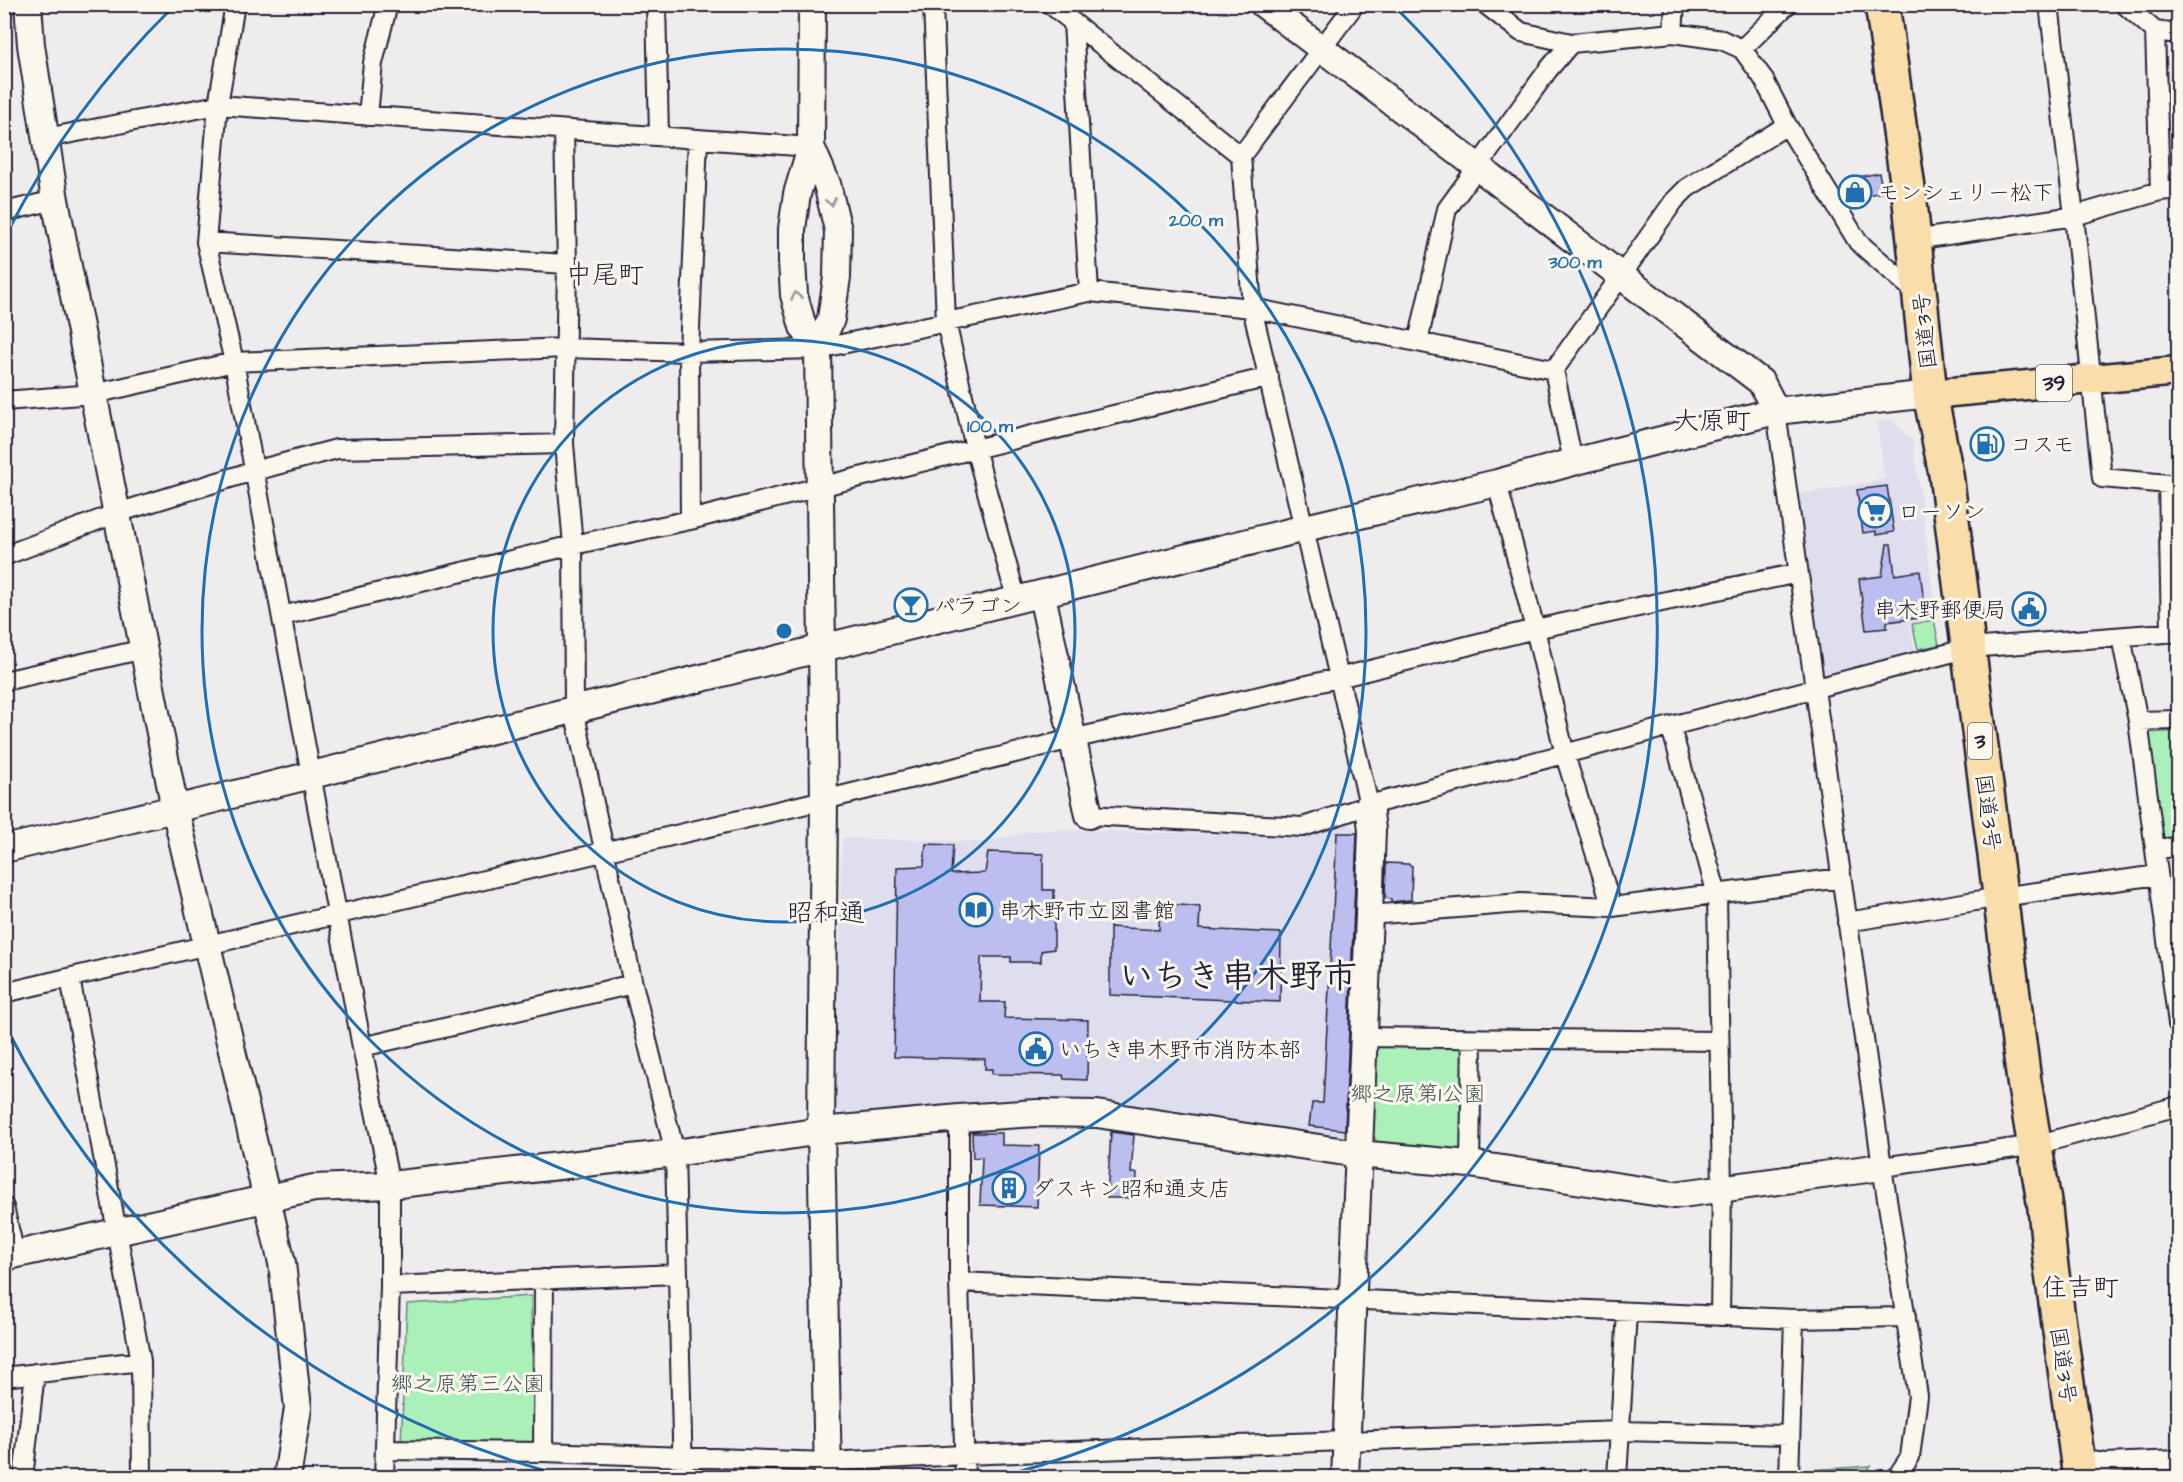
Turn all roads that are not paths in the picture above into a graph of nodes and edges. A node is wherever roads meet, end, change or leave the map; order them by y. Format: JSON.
{"nodes":[{"id":1,"x":28,"y":4,"type":"edge"},
{"id":2,"x":236,"y":4,"type":"edge"},
{"id":3,"x":387,"y":4,"type":"edge"},
{"id":4,"x":657,"y":4,"type":"edge"},
{"id":5,"x":812,"y":4,"type":"edge"},
{"id":6,"x":933,"y":4,"type":"edge"},
{"id":7,"x":1050,"y":4,"type":"edge"},
{"id":8,"x":1263,"y":4,"type":"edge"},
{"id":9,"x":1355,"y":4,"type":"edge"},
{"id":10,"x":1485,"y":4,"type":"edge"},
{"id":11,"x":1675,"y":4,"type":"edge"},
{"id":12,"x":1788,"y":4,"type":"edge"},
{"id":13,"x":1882,"y":4,"type":"edge"},
{"id":14,"x":2049,"y":4,"type":"edge"},
{"id":15,"x":2124,"y":4,"type":"edge"},
{"id":16,"x":1073,"y":22,"type":"junction"},
{"id":17,"x":2155,"y":30,"type":"junction"},
{"id":18,"x":1673,"y":33,"type":"junction"},
{"id":19,"x":2178,"y":34,"type":"edge"},
{"id":20,"x":1571,"y":43,"type":"junction"},
{"id":21,"x":1321,"y":50,"type":"junction"},
{"id":22,"x":1742,"y":50,"type":"junction"},
{"id":23,"x":219,"y":105,"type":"junction"},
{"id":24,"x":368,"y":116,"type":"junction"},
{"id":25,"x":1787,"y":124,"type":"junction"},
{"id":26,"x":564,"y":130,"type":"junction"},
{"id":27,"x":659,"y":136,"type":"junction"},
{"id":28,"x":46,"y":138,"type":"junction"},
{"id":29,"x":698,"y":139,"type":"junction"},
{"id":30,"x":811,"y":147,"type":"junction"},
{"id":31,"x":1241,"y":156,"type":"junction"},
{"id":32,"x":1478,"y":168,"type":"junction"},
{"id":33,"x":2178,"y":189,"type":"edge"},
{"id":34,"x":2160,"y":191,"type":"junction"},
{"id":35,"x":55,"y":200,"type":"junction"},
{"id":36,"x":4,"y":212,"type":"edge"},
{"id":37,"x":2074,"y":216,"type":"junction"},
{"id":38,"x":1914,"y":240,"type":"junction"},
{"id":39,"x":206,"y":242,"type":"junction"},
{"id":40,"x":567,"y":264,"type":"junction"},
{"id":41,"x":1621,"y":276,"type":"junction"},
{"id":42,"x":1089,"y":292,"type":"junction"},
{"id":43,"x":1920,"y":296,"type":"junction"},
{"id":44,"x":1252,"y":308,"type":"junction"},
{"id":45,"x":945,"y":322,"type":"junction"},
{"id":46,"x":1418,"y":342,"type":"junction"},
{"id":47,"x":565,"y":348,"type":"junction"},
{"id":48,"x":818,"y":349,"type":"junction"},
{"id":49,"x":689,"y":352,"type":"junction"},
{"id":50,"x":234,"y":362,"type":"junction"},
{"id":51,"x":1554,"y":370,"type":"junction"},
{"id":52,"x":2178,"y":371,"type":"edge"},
{"id":53,"x":1269,"y":377,"type":"junction"},
{"id":54,"x":2090,"y":380,"type":"junction"},
{"id":55,"x":94,"y":394,"type":"junction"},
{"id":56,"x":1930,"y":394,"type":"junction"},
{"id":57,"x":4,"y":401,"type":"edge"},
{"id":58,"x":1776,"y":411,"type":"junction"},
{"id":59,"x":564,"y":444,"type":"junction"},
{"id":60,"x":975,"y":448,"type":"junction"},
{"id":61,"x":1573,"y":462,"type":"junction"},
{"id":62,"x":255,"y":471,"type":"junction"},
{"id":63,"x":1497,"y":483,"type":"junction"},
{"id":64,"x":819,"y":487,"type":"junction"},
{"id":65,"x":117,"y":513,"type":"junction"},
{"id":66,"x":690,"y":520,"type":"junction"},
{"id":67,"x":1305,"y":528,"type":"junction"},
{"id":68,"x":573,"y":545,"type":"junction"},
{"id":69,"x":4,"y":556,"type":"edge"},
{"id":70,"x":1798,"y":573,"type":"junction"},
{"id":71,"x":1030,"y":598,"type":"junction"},
{"id":72,"x":282,"y":616,"type":"junction"},
{"id":73,"x":1535,"y":629,"type":"junction"},
{"id":74,"x":2175,"y":632,"type":"edge"},
{"id":75,"x":2121,"y":638,"type":"junction"},
{"id":76,"x":823,"y":648,"type":"junction"},
{"id":77,"x":1969,"y":648,"type":"junction"},
{"id":78,"x":144,"y":649,"type":"junction"},
{"id":79,"x":1338,"y":678,"type":"junction"},
{"id":80,"x":4,"y":681,"type":"edge"},
{"id":81,"x":1814,"y":688,"type":"junction"},
{"id":82,"x":574,"y":710,"type":"junction"},
{"id":83,"x":2178,"y":720,"type":"edge"},
{"id":84,"x":2138,"y":721,"type":"junction"},
{"id":85,"x":1671,"y":727,"type":"junction"},
{"id":86,"x":1072,"y":739,"type":"junction"},
{"id":87,"x":1564,"y":755,"type":"junction"},
{"id":88,"x":312,"y":775,"type":"junction"},
{"id":89,"x":824,"y":800,"type":"junction"},
{"id":90,"x":1368,"y":805,"type":"junction"},
{"id":91,"x":176,"y":809,"type":"junction"},
{"id":92,"x":1089,"y":815,"type":"joint"},
{"id":93,"x":2178,"y":847,"type":"edge"},
{"id":94,"x":4,"y":849,"type":"edge"},
{"id":95,"x":2155,"y":849,"type":"junction"},
{"id":96,"x":605,"y":851,"type":"junction"},
{"id":97,"x":2158,"y":875,"type":"junction"},
{"id":98,"x":1840,"y":878,"type":"junction"},
{"id":99,"x":1718,"y":895,"type":"junction"},
{"id":100,"x":2000,"y":897,"type":"junction"},
{"id":101,"x":1612,"y":907,"type":"junction"},
{"id":102,"x":338,"y":914,"type":"junction"},
{"id":103,"x":1369,"y":915,"type":"junction"},
{"id":104,"x":1847,"y":922,"type":"junction"},
{"id":105,"x":207,"y":945,"type":"junction"},
{"id":106,"x":2174,"y":963,"type":"edge"},
{"id":107,"x":70,"y":978,"type":"junction"},
{"id":108,"x":633,"y":984,"type":"junction"},
{"id":109,"x":4,"y":993,"type":"edge"},
{"id":110,"x":2178,"y":1024,"type":"edge"},
{"id":111,"x":1363,"y":1038,"type":"junction"},
{"id":112,"x":1472,"y":1039,"type":"junction"},
{"id":113,"x":1719,"y":1041,"type":"junction"},
{"id":114,"x":362,"y":1047,"type":"junction"},
{"id":115,"x":2178,"y":1106,"type":"edge"},
{"id":116,"x":959,"y":1118,"type":"junction"},
{"id":117,"x":821,"y":1131,"type":"junction"},
{"id":118,"x":2036,"y":1145,"type":"junction"},
{"id":119,"x":675,"y":1153,"type":"junction"},
{"id":120,"x":1358,"y":1154,"type":"junction"},
{"id":121,"x":1470,"y":1164,"type":"junction"},
{"id":122,"x":1882,"y":1167,"type":"junction"},
{"id":123,"x":390,"y":1185,"type":"junction"},
{"id":124,"x":1722,"y":1189,"type":"junction"},
{"id":125,"x":266,"y":1197,"type":"junction"},
{"id":126,"x":4,"y":1207,"type":"edge"},
{"id":127,"x":118,"y":1231,"type":"junction"},
{"id":128,"x":10,"y":1256,"type":"edge"},
{"id":129,"x":677,"y":1274,"type":"junction"},
{"id":130,"x":544,"y":1279,"type":"junction"},
{"id":131,"x":959,"y":1282,"type":"junction"},
{"id":132,"x":390,"y":1286,"type":"junction"},
{"id":133,"x":1352,"y":1299,"type":"junction"},
{"id":134,"x":1627,"y":1312,"type":"junction"},
{"id":135,"x":1720,"y":1316,"type":"junction"},
{"id":136,"x":1906,"y":1317,"type":"junction"},
{"id":137,"x":1794,"y":1319,"type":"junction"},
{"id":138,"x":141,"y":1361,"type":"junction"},
{"id":139,"x":35,"y":1373,"type":"junction"},
{"id":140,"x":4,"y":1377,"type":"edge"},
{"id":141,"x":1620,"y":1431,"type":"junction"},
{"id":142,"x":1790,"y":1435,"type":"junction"},
{"id":143,"x":1346,"y":1442,"type":"junction"},
{"id":144,"x":386,"y":1450,"type":"junction"},
{"id":145,"x":543,"y":1452,"type":"junction"},
{"id":146,"x":963,"y":1455,"type":"junction"},
{"id":147,"x":681,"y":1456,"type":"junction"},
{"id":148,"x":2178,"y":1461,"type":"edge"},
{"id":149,"x":2078,"y":1468,"type":"edge"},
{"id":150,"x":828,"y":1470,"type":"edge"},
{"id":151,"x":23,"y":1478,"type":"edge"},
{"id":152,"x":142,"y":1478,"type":"edge"},
{"id":153,"x":287,"y":1478,"type":"edge"},
{"id":154,"x":384,"y":1478,"type":"edge"},
{"id":155,"x":682,"y":1478,"type":"edge"},
{"id":156,"x":965,"y":1478,"type":"edge"},
{"id":157,"x":1345,"y":1478,"type":"edge"},
{"id":158,"x":1617,"y":1478,"type":"edge"},
{"id":159,"x":1789,"y":1478,"type":"edge"},
{"id":160,"x":1896,"y":1478,"type":"edge"}],
"edges":[{"from":1,"to":28,"type":"street"},
{"from":2,"to":23,"type":"street"},
{"from":3,"to":24,"type":"street"},
{"from":4,"to":27,"type":"street"},
{"from":5,"to":30,"type":"street"},
{"from":6,"to":45,"type":"street"},
{"from":7,"to":16,"type":"street"},
{"from":8,"to":21,"type":"street"},
{"from":9,"to":21,"type":"street"},
{"from":10,"to":20,"type":"street"},
{"from":11,"to":18,"type":"street"},
{"from":12,"to":22,"type":"street"},
{"from":13,"to":38,"type":"highway","name":"国道3号","number":"3"},
{"from":14,"to":37,"type":"street"},
{"from":15,"to":17,"type":"street"},
{"from":16,"to":31,"type":"street"},
{"from":16,"to":42,"type":"street"},
{"from":17,"to":19,"type":"street"},
{"from":17,"to":34,"type":"street"},
{"from":18,"to":20,"type":"street"},
{"from":18,"to":22,"type":"street"},
{"from":20,"to":32,"type":"street"},
{"from":21,"to":31,"type":"street"},
{"from":21,"to":32,"type":"street"},
{"from":22,"to":25,"type":"street"},
{"from":23,"to":24,"type":"street"},
{"from":23,"to":28,"type":"street"},
{"from":23,"to":39,"type":"street"},
{"from":24,"to":26,"type":"street"},
{"from":25,"to":41,"type":"street"},
{"from":25,"to":43,"type":"street"},
{"from":26,"to":27,"type":"street"},
{"from":26,"to":40,"type":"street"},
{"from":27,"to":29,"type":"street"},
{"from":28,"to":35,"type":"street"},
{"from":29,"to":30,"type":"street"},
{"from":29,"to":49,"type":"street"},
{"from":30,"to":48,"type":"street","one_way":true},
{"from":48,"to":30,"type":"street","one_way":true},
{"from":31,"to":44,"type":"street"},
{"from":32,"to":41,"type":"street"},
{"from":32,"to":46,"type":"street"},
{"from":33,"to":34,"type":"street"},
{"from":34,"to":37,"type":"street"},
{"from":35,"to":36,"type":"street"},
{"from":35,"to":55,"type":"street"},
{"from":37,"to":38,"type":"street"},
{"from":37,"to":54,"type":"street"},
{"from":38,"to":43,"type":"highway","name":"国道3号","number":"3"},
{"from":39,"to":40,"type":"street"},
{"from":39,"to":50,"type":"street"},
{"from":40,"to":47,"type":"street"},
{"from":41,"to":51,"type":"street"},
{"from":41,"to":58,"type":"street"},
{"from":42,"to":44,"type":"street"},
{"from":42,"to":45,"type":"street"},
{"from":43,"to":56,"type":"highway","name":"国道3号","number":"3"},
{"from":44,"to":46,"type":"street"},
{"from":44,"to":53,"type":"street"},
{"from":45,"to":48,"type":"street"},
{"from":45,"to":60,"type":"street"},
{"from":46,"to":51,"type":"street"},
{"from":47,"to":49,"type":"street"},
{"from":47,"to":50,"type":"street"},
{"from":47,"to":59,"type":"street"},
{"from":48,"to":49,"type":"street"},
{"from":48,"to":64,"type":"street"},
{"from":49,"to":66,"type":"street"},
{"from":50,"to":55,"type":"street"},
{"from":50,"to":62,"type":"street"},
{"from":51,"to":61,"type":"street"},
{"from":52,"to":54,"type":"main road","number":"39"},
{"from":53,"to":60,"type":"street"},
{"from":53,"to":67,"type":"street"},
{"from":54,"to":56,"type":"main road","number":"39"},
{"from":54,"to":74,"type":"street"},
{"from":55,"to":57,"type":"street"},
{"from":55,"to":65,"type":"street"},
{"from":56,"to":58,"type":"street"},
{"from":56,"to":77,"type":"highway","name":"国道3号","number":"3"},
{"from":58,"to":61,"type":"street"},
{"from":58,"to":70,"type":"street"},
{"from":59,"to":62,"type":"street"},
{"from":59,"to":68,"type":"street"},
{"from":60,"to":64,"type":"street"},
{"from":60,"to":71,"type":"street"},
{"from":61,"to":63,"type":"street"},
{"from":62,"to":65,"type":"street"},
{"from":62,"to":72,"type":"street"},
{"from":63,"to":67,"type":"street"},
{"from":63,"to":73,"type":"street"},
{"from":64,"to":66,"type":"street"},
{"from":64,"to":76,"type":"street"},
{"from":65,"to":69,"type":"street"},
{"from":65,"to":78,"type":"street"},
{"from":66,"to":68,"type":"street"},
{"from":67,"to":71,"type":"street"},
{"from":67,"to":79,"type":"street"},
{"from":68,"to":72,"type":"street"},
{"from":68,"to":82,"type":"street"},
{"from":70,"to":73,"type":"street"},
{"from":70,"to":81,"type":"street"},
{"from":71,"to":76,"type":"street"},
{"from":71,"to":86,"type":"street"},
{"from":72,"to":88,"type":"street"},
{"from":73,"to":79,"type":"street"},
{"from":73,"to":87,"type":"street"},
{"from":74,"to":75,"type":"street"},
{"from":75,"to":77,"type":"street"},
{"from":75,"to":84,"type":"street"},
{"from":76,"to":82,"type":"street"},
{"from":76,"to":89,"type":"street"},
{"from":77,"to":81,"type":"street"},
{"from":77,"to":100,"type":"highway","name":"国道3号","number":"3"},
{"from":78,"to":80,"type":"street"},
{"from":78,"to":91,"type":"street"},
{"from":79,"to":86,"type":"street"},
{"from":79,"to":90,"type":"street"},
{"from":81,"to":85,"type":"street"},
{"from":81,"to":98,"type":"street"},
{"from":82,"to":88,"type":"street"},
{"from":82,"to":96,"type":"street"},
{"from":83,"to":84,"type":"street"},
{"from":84,"to":95,"type":"street"},
{"from":85,"to":87,"type":"street"},
{"from":85,"to":99,"type":"street"},
{"from":86,"to":89,"type":"street"},
{"from":86,"to":92,"type":"street"},
{"from":87,"to":90,"type":"street"},
{"from":87,"to":101,"type":"street"},
{"from":88,"to":91,"type":"street"},
{"from":88,"to":102,"type":"street"},
{"from":89,"to":96,"type":"street"},
{"from":89,"to":117,"type":"street"},
{"from":90,"to":92,"type":"street"},
{"from":90,"to":103,"type":"street"},
{"from":91,"to":94,"type":"street"},
{"from":91,"to":105,"type":"street"},
{"from":93,"to":95,"type":"street"},
{"from":95,"to":97,"type":"street"},
{"from":96,"to":102,"type":"street"},
{"from":96,"to":108,"type":"street"},
{"from":97,"to":100,"type":"street"},
{"from":97,"to":106,"type":"street"},
{"from":98,"to":99,"type":"street"},
{"from":98,"to":104,"type":"street"},
{"from":99,"to":101,"type":"street"},
{"from":99,"to":113,"type":"street"},
{"from":100,"to":104,"type":"street"},
{"from":100,"to":118,"type":"highway","name":"国道3号","number":"3"},
{"from":101,"to":103,"type":"street"},
{"from":102,"to":105,"type":"street"},
{"from":102,"to":114,"type":"street"},
{"from":103,"to":111,"type":"street"},
{"from":104,"to":122,"type":"street"},
{"from":105,"to":107,"type":"street"},
{"from":105,"to":125,"type":"street"},
{"from":106,"to":110,"type":"street"},
{"from":107,"to":109,"type":"street"},
{"from":107,"to":127,"type":"street"},
{"from":108,"to":114,"type":"street"},
{"from":108,"to":119,"type":"street"},
{"from":111,"to":112,"type":"street"},
{"from":111,"to":120,"type":"street"},
{"from":112,"to":113,"type":"street"},
{"from":112,"to":121,"type":"street"},
{"from":113,"to":124,"type":"street"},
{"from":114,"to":123,"type":"street"},
{"from":115,"to":118,"type":"street"},
{"from":116,"to":117,"type":"street"},
{"from":116,"to":120,"type":"street"},
{"from":116,"to":131,"type":"street"},
{"from":117,"to":119,"type":"street"},
{"from":117,"to":150,"type":"street"},
{"from":118,"to":122,"type":"street"},
{"from":118,"to":149,"type":"highway","name":"国道3号","number":"3"},
{"from":119,"to":123,"type":"street"},
{"from":119,"to":129,"type":"street"},
{"from":120,"to":121,"type":"street"},
{"from":120,"to":133,"type":"street"},
{"from":121,"to":124,"type":"street"},
{"from":122,"to":124,"type":"street"},
{"from":122,"to":136,"type":"street"},
{"from":123,"to":125,"type":"street"},
{"from":123,"to":132,"type":"street"},
{"from":124,"to":135,"type":"street"},
{"from":125,"to":127,"type":"street"},
{"from":125,"to":153,"type":"street"},
{"from":126,"to":128,"type":"street"},
{"from":127,"to":128,"type":"street"},
{"from":127,"to":138,"type":"street"},
{"from":129,"to":130,"type":"street"},
{"from":129,"to":147,"type":"street"},
{"from":130,"to":132,"type":"street"},
{"from":130,"to":145,"type":"street"},
{"from":131,"to":133,"type":"street"},
{"from":131,"to":146,"type":"street"},
{"from":132,"to":144,"type":"street"},
{"from":133,"to":134,"type":"street"},
{"from":133,"to":143,"type":"street"},
{"from":134,"to":135,"type":"street"},
{"from":134,"to":141,"type":"street"},
{"from":135,"to":137,"type":"street"},
{"from":136,"to":137,"type":"street"},
{"from":136,"to":160,"type":"street"},
{"from":137,"to":142,"type":"street"},
{"from":138,"to":139,"type":"street"},
{"from":138,"to":152,"type":"street"},
{"from":139,"to":140,"type":"street"},
{"from":139,"to":151,"type":"street"},
{"from":141,"to":142,"type":"street"},
{"from":141,"to":143,"type":"street"},
{"from":141,"to":158,"type":"street"},
{"from":142,"to":159,"type":"street"},
{"from":143,"to":146,"type":"street"},
{"from":143,"to":157,"type":"street"},
{"from":144,"to":145,"type":"street"},
{"from":144,"to":154,"type":"street"},
{"from":145,"to":147,"type":"street"},
{"from":146,"to":150,"type":"street"},
{"from":146,"to":156,"type":"street"},
{"from":147,"to":150,"type":"street"},
{"from":147,"to":155,"type":"street"},
{"from":148,"to":149,"type":"street"}]}
